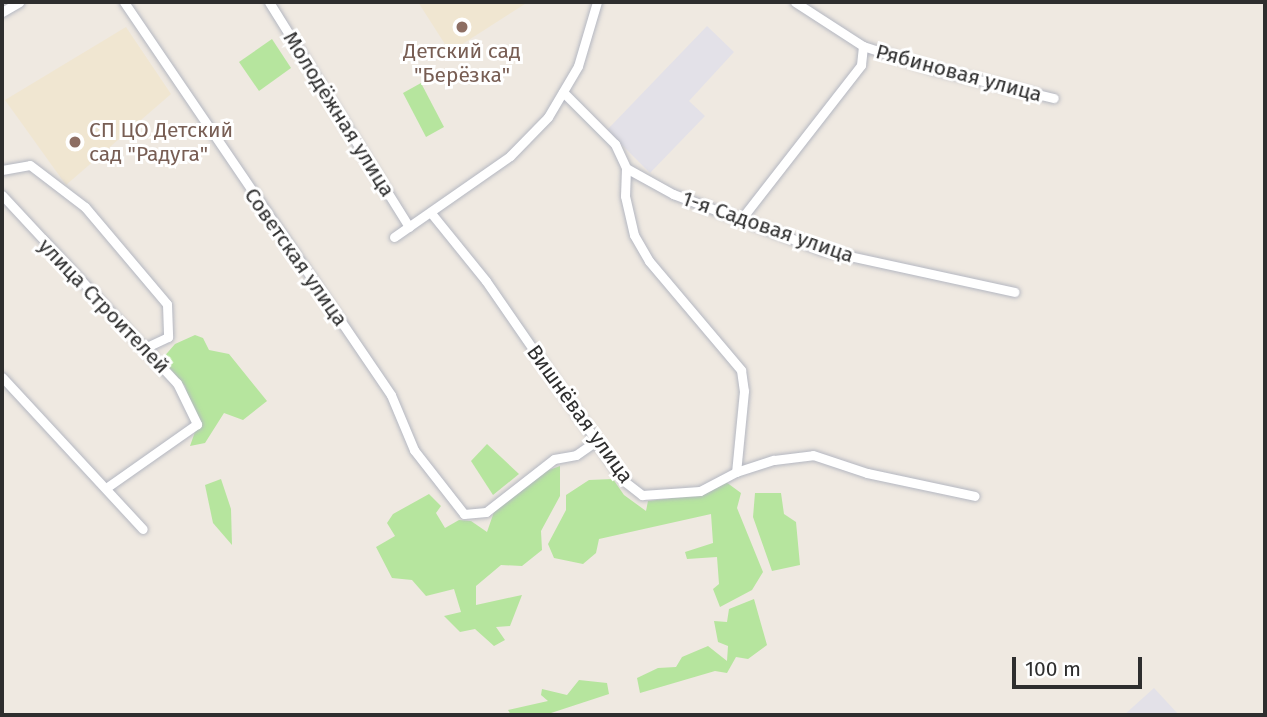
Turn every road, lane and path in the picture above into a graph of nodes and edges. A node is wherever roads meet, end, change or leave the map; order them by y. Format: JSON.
{"nodes":[{"id":1,"x":19,"y":2,"type":"edge"},
{"id":2,"x":124,"y":2,"type":"edge"},
{"id":3,"x":269,"y":2,"type":"edge"},
{"id":4,"x":597,"y":2,"type":"edge"},
{"id":5,"x":795,"y":2,"type":"edge"},
{"id":6,"x":2,"y":12,"type":"edge"},
{"id":7,"x":863,"y":46,"type":"junction"},
{"id":8,"x":563,"y":92,"type":"junction"},
{"id":9,"x":1054,"y":98,"type":"dead end"},
{"id":10,"x":626,"y":167,"type":"junction"},
{"id":11,"x":2,"y":170,"type":"edge"},
{"id":12,"x":2,"y":195,"type":"edge"},
{"id":13,"x":431,"y":213,"type":"junction"},
{"id":14,"x":742,"y":218,"type":"junction"},
{"id":15,"x":409,"y":227,"type":"junction"},
{"id":16,"x":394,"y":237,"type":"dead end"},
{"id":17,"x":1014,"y":292,"type":"dead end"},
{"id":18,"x":146,"y":347,"type":"junction"},
{"id":19,"x":2,"y":377,"type":"edge"},
{"id":20,"x":596,"y":441,"type":"junction"},
{"id":21,"x":736,"y":472,"type":"junction"},
{"id":22,"x":106,"y":488,"type":"junction"},
{"id":23,"x":975,"y":496,"type":"dead end"},
{"id":24,"x":143,"y":529,"type":"dead end"}],
"edges":[{"from":1,"to":6,"type":"street"},
{"from":2,"to":20,"type":"street","name":"Советская улица"},
{"from":3,"to":15,"type":"street","name":"Молодёжная улица"},
{"from":4,"to":8,"type":"street"},
{"from":5,"to":7,"type":"street","name":"Рябиновая улица"},
{"from":7,"to":9,"type":"street","name":"Рябиновая улица"},
{"from":7,"to":14,"type":"street"},
{"from":8,"to":10,"type":"street","name":"1-я Садовая улица"},
{"from":8,"to":13,"type":"street"},
{"from":10,"to":14,"type":"street","name":"1-я Садовая улица"},
{"from":10,"to":21,"type":"street"},
{"from":11,"to":18,"type":"street"},
{"from":12,"to":18,"type":"street","name":"улица Строителей"},
{"from":13,"to":15,"type":"street"},
{"from":13,"to":20,"type":"street","name":"Вишнёвая улица"},
{"from":14,"to":17,"type":"street","name":"1-я Садовая улица"},
{"from":15,"to":16,"type":"street"},
{"from":18,"to":22,"type":"street","name":"улица Строителей"},
{"from":19,"to":22,"type":"street"},
{"from":20,"to":21,"type":"street","name":"Вишнёвая улица"},
{"from":21,"to":23,"type":"street"},
{"from":22,"to":24,"type":"street"}]}
